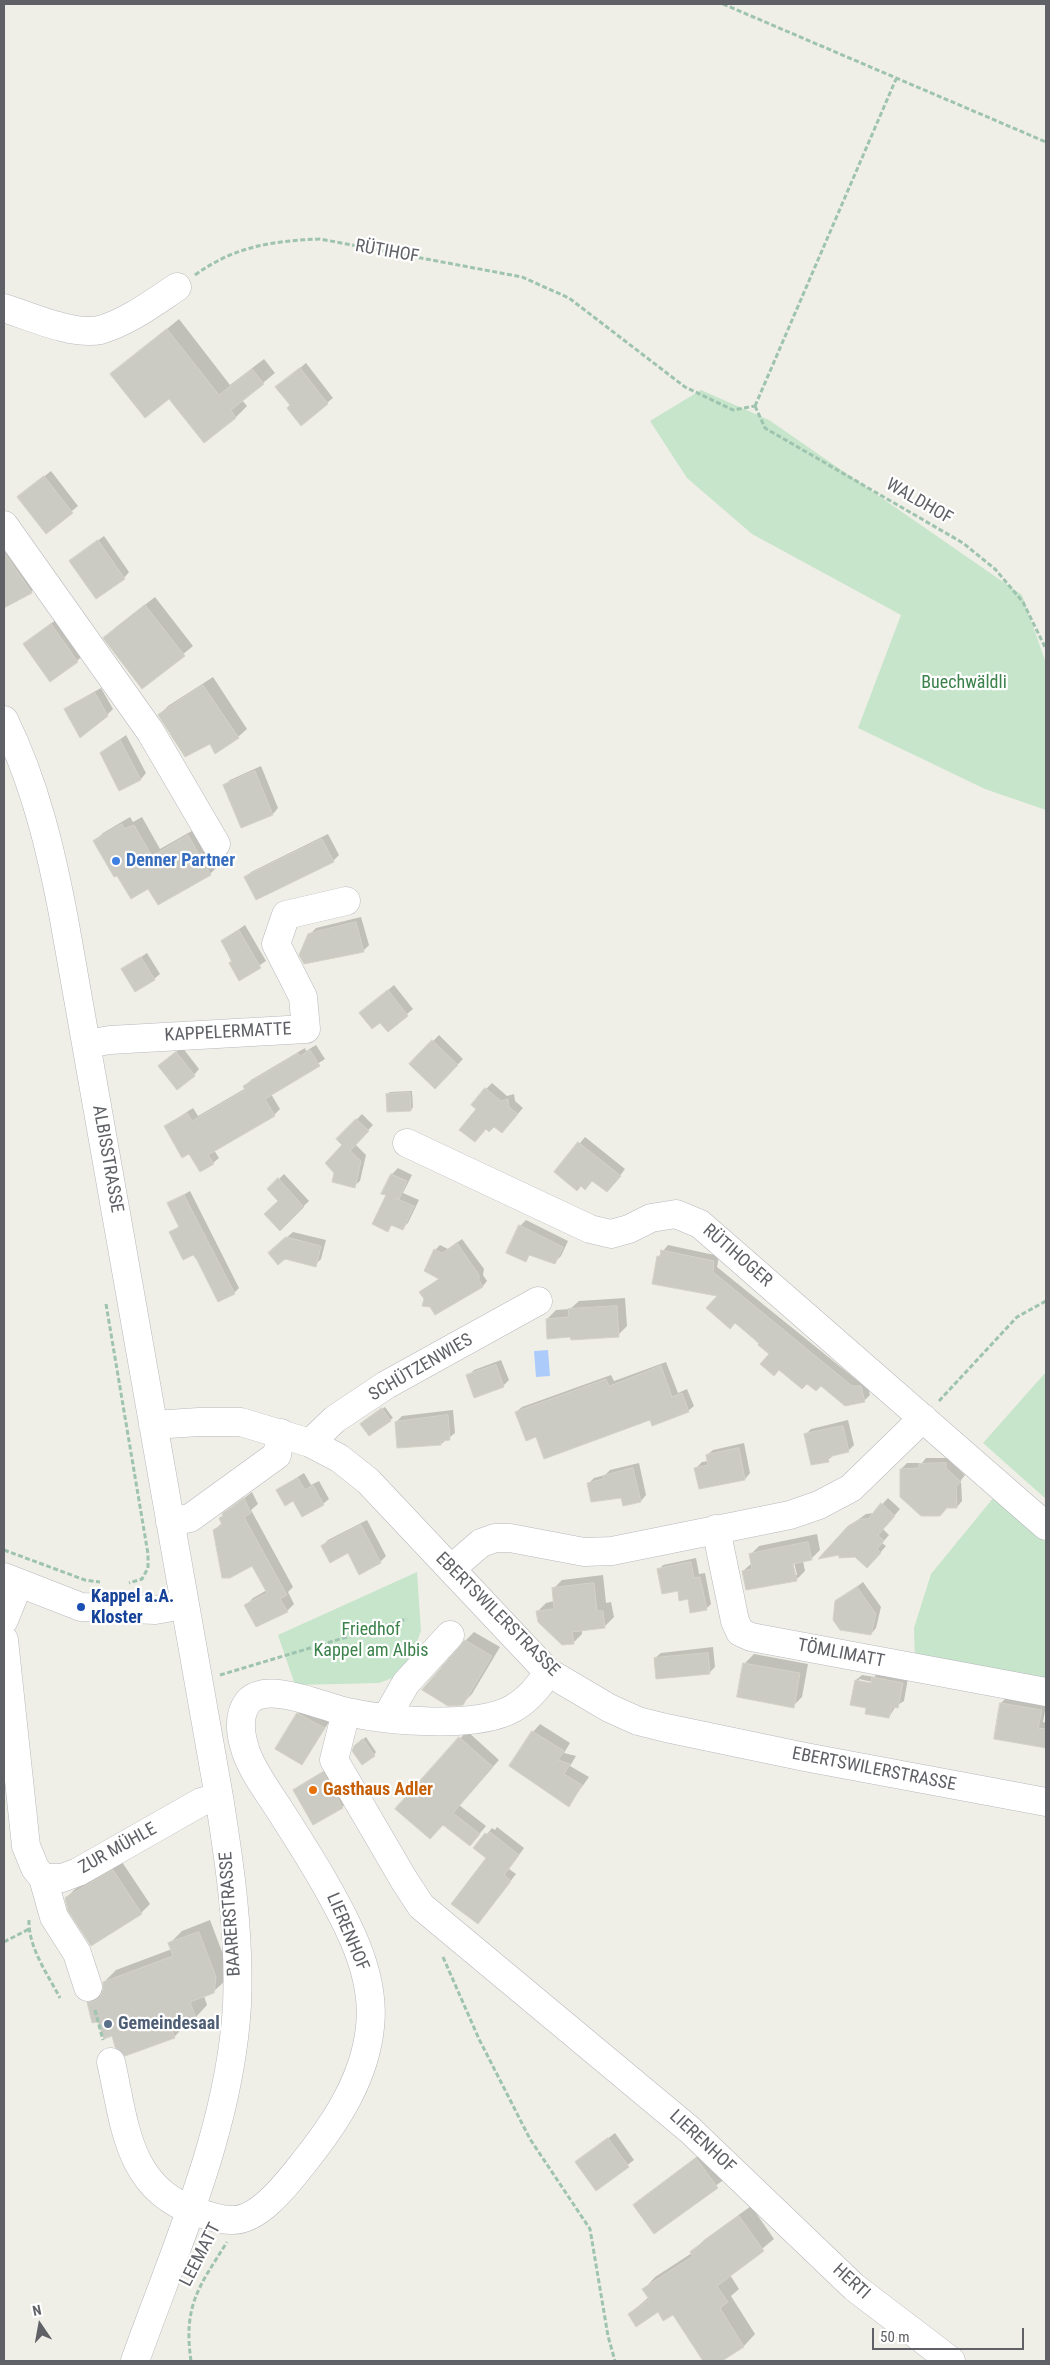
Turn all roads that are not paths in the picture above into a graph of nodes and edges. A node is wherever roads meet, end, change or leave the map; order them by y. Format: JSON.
{"nodes":[{"id":1,"x":177,"y":287,"type":"road end"},
{"id":2,"x":4,"y":308,"type":"edge"},
{"id":3,"x":4,"y":525,"type":"edge"},
{"id":4,"x":4,"y":720,"type":"edge"},
{"id":5,"x":216,"y":844,"type":"dead end"},
{"id":6,"x":346,"y":901,"type":"dead end"},
{"id":7,"x":87,"y":1044,"type":"junction"},
{"id":8,"x":407,"y":1143,"type":"dead end"},
{"id":9,"x":538,"y":1301,"type":"dead end"},
{"id":10,"x":923,"y":1418,"type":"junction"},
{"id":11,"x":153,"y":1425,"type":"junction"},
{"id":12,"x":281,"y":1433,"type":"junction"},
{"id":13,"x":310,"y":1442,"type":"junction"},
{"id":14,"x":170,"y":1522,"type":"junction"},
{"id":15,"x":1046,"y":1526,"type":"edge"},
{"id":16,"x":716,"y":1530,"type":"junction"},
{"id":17,"x":451,"y":1569,"type":"junction"},
{"id":18,"x":11,"y":1580,"type":"edge"},
{"id":19,"x":184,"y":1605,"type":"junction"},
{"id":20,"x":4,"y":1620,"type":"edge"},
{"id":21,"x":450,"y":1635,"type":"dead end"},
{"id":22,"x":4,"y":1640,"type":"edge"},
{"id":23,"x":548,"y":1672,"type":"junction"},
{"id":24,"x":1046,"y":1692,"type":"edge"},
{"id":25,"x":7,"y":1705,"type":"edge"},
{"id":26,"x":346,"y":1712,"type":"junction"},
{"id":27,"x":386,"y":1718,"type":"junction"},
{"id":28,"x":219,"y":1797,"type":"junction"},
{"id":29,"x":1046,"y":1802,"type":"edge"},
{"id":30,"x":43,"y":1878,"type":"junction"},
{"id":31,"x":92,"y":1999,"type":"road end"},
{"id":32,"x":111,"y":2062,"type":"road end"},
{"id":33,"x":190,"y":2210,"type":"junction"},
{"id":34,"x":801,"y":2236,"type":"joint"},
{"id":35,"x":135,"y":2361,"type":"edge"},
{"id":36,"x":951,"y":2361,"type":"edge"}],
"edges":[{"from":1,"to":2,"type":"street"},
{"from":3,"to":5,"type":"street"},
{"from":4,"to":7,"type":"street","name":"ALBISSTRASSE"},
{"from":6,"to":7,"type":"street","name":"KAPPELERMATTE"},
{"from":7,"to":11,"type":"street","name":"ALBISSTRASSE"},
{"from":8,"to":10,"type":"street","name":"RÜTIHOGER"},
{"from":9,"to":13,"type":"street","name":"SCHÜTZENWIES"},
{"from":10,"to":15,"type":"street"},
{"from":10,"to":16,"type":"street"},
{"from":11,"to":12,"type":"street","name":"EBERTSWILERSTRASSE"},
{"from":11,"to":14,"type":"street","name":"ALBISSTRASSE"},
{"from":12,"to":13,"type":"street","name":"EBERTSWILERSTRASSE"},
{"from":12,"to":14,"type":"street"},
{"from":13,"to":17,"type":"street","name":"EBERTSWILERSTRASSE"},
{"from":14,"to":19,"type":"street","name":"ALBISSTRASSE"},
{"from":16,"to":17,"type":"street"},
{"from":16,"to":24,"type":"street","name":"TÖMLIMATT"},
{"from":17,"to":23,"type":"street","name":"EBERTSWILERSTRASSE"},
{"from":18,"to":19,"type":"street"},
{"from":18,"to":20,"type":"street"},
{"from":19,"to":28,"type":"street","name":"BAARERSTRASSE"},
{"from":21,"to":27,"type":"street"},
{"from":22,"to":25,"type":"street"},
{"from":23,"to":27,"type":"street","name":"LIERENHOF"},
{"from":23,"to":29,"type":"street","name":"EBERTSWILERSTRASSE"},
{"from":25,"to":30,"type":"street"},
{"from":26,"to":27,"type":"street","name":"LIERENHOF"},
{"from":26,"to":33,"type":"street","name":"LIERENHOF"},
{"from":26,"to":34,"type":"street","name":"LIERENHOF"},
{"from":28,"to":30,"type":"street","name":"ZUR MÜHLE"},
{"from":28,"to":33,"type":"street","name":"BAARERSTRASSE"},
{"from":30,"to":31,"type":"street"},
{"from":32,"to":33,"type":"street"},
{"from":33,"to":35,"type":"street","name":"BAARERSTRASSE"},
{"from":34,"to":36,"type":"street","name":"HERTI"}]}
